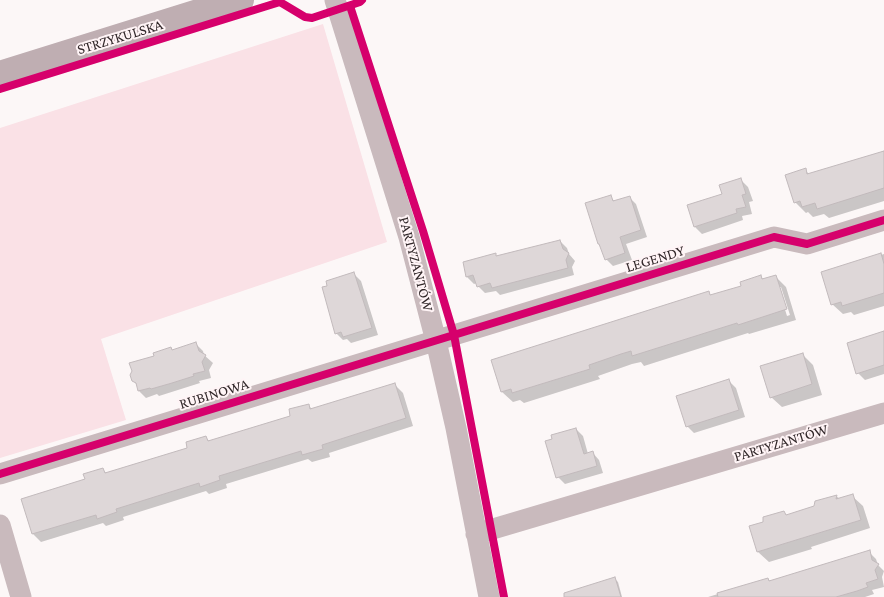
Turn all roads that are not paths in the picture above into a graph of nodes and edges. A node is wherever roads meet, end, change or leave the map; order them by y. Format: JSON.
{"nodes":[{"id":1,"x":240,"y":0,"type":"edge"},
{"id":2,"x":335,"y":0,"type":"edge"},
{"id":3,"x":0,"y":74,"type":"edge"},
{"id":4,"x":884,"y":220,"type":"edge"},
{"id":5,"x":436,"y":341,"type":"junction"},
{"id":6,"x":884,"y":413,"type":"edge"},
{"id":7,"x":0,"y":474,"type":"edge"},
{"id":8,"x":0,"y":525,"type":"edge"},
{"id":9,"x":476,"y":534,"type":"junction"},
{"id":10,"x":21,"y":597,"type":"edge"},
{"id":11,"x":489,"y":597,"type":"edge"}],
"edges":[{"from":1,"to":3,"type":"street","name":"STRZYKULSKA"},
{"from":2,"to":5,"type":"street","name":"PARTYZANTÓW"},
{"from":4,"to":5,"type":"street","name":"LEGENDY"},
{"from":5,"to":7,"type":"street","name":"RUBINOWA"},
{"from":5,"to":9,"type":"street","name":"PARTYZANTÓW"},
{"from":6,"to":9,"type":"street","name":"PARTYZANTÓW"},
{"from":8,"to":10,"type":"street"},
{"from":9,"to":11,"type":"street","name":"PARTYZANTÓW"}]}
